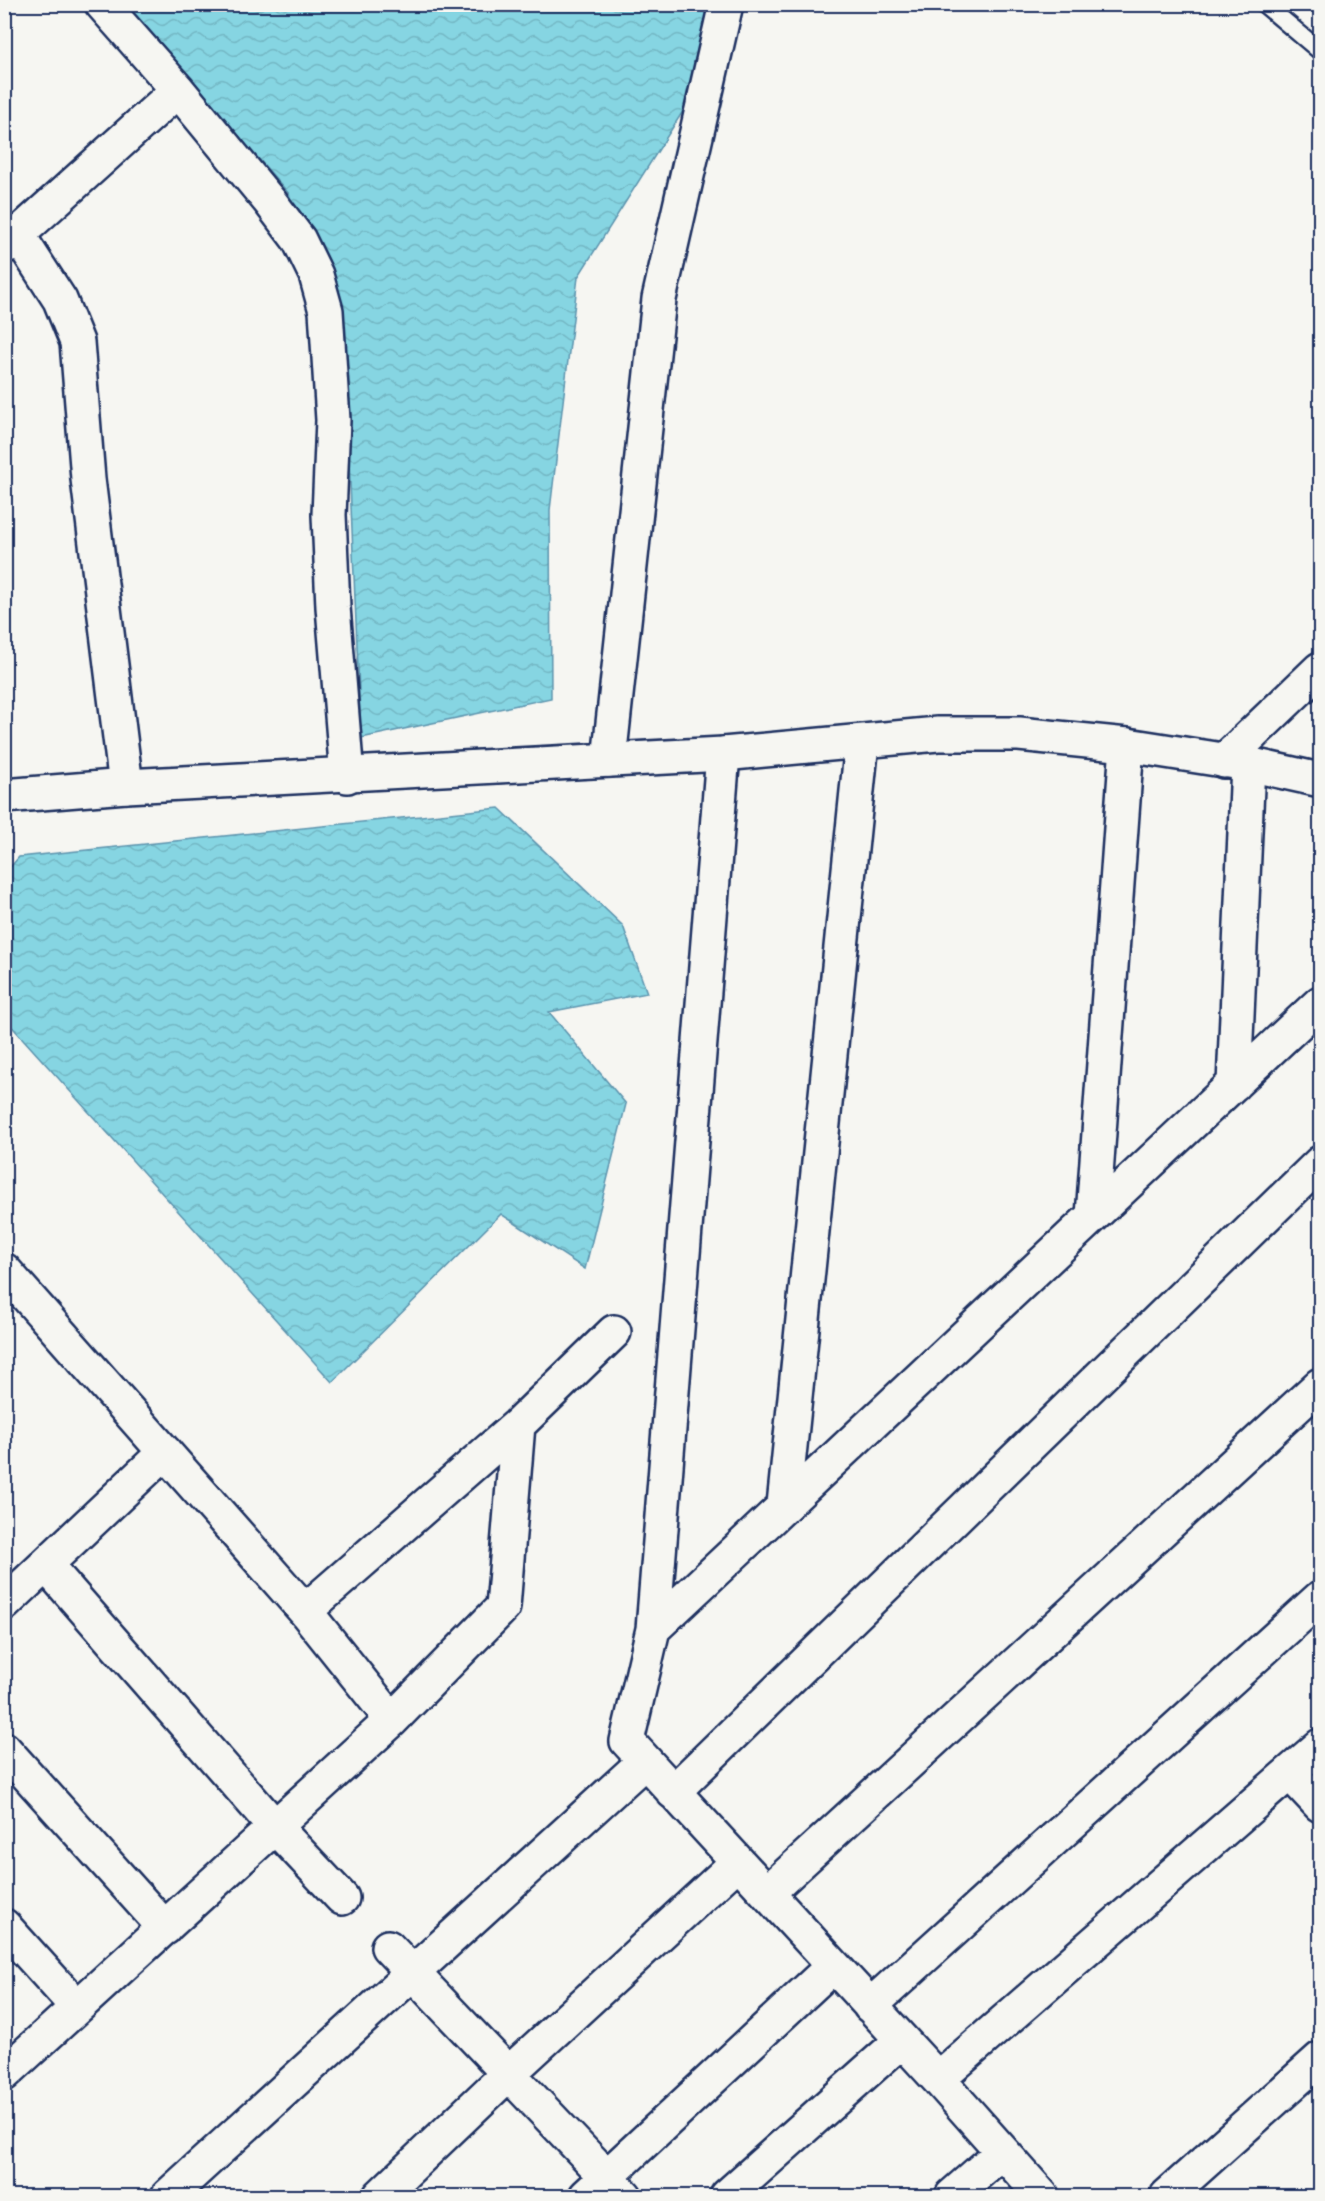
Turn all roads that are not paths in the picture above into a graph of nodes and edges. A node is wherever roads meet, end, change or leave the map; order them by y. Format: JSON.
{"nodes":[{"id":1,"x":102,"y":4,"type":"edge"},
{"id":2,"x":726,"y":4,"type":"edge"},
{"id":3,"x":1264,"y":4,"type":"edge"},
{"id":4,"x":1320,"y":51,"type":"edge"},
{"id":5,"x":178,"y":90,"type":"junction"},
{"id":6,"x":11,"y":241,"type":"edge"},
{"id":7,"x":1320,"y":669,"type":"edge"},
{"id":8,"x":862,"y":742,"type":"junction"},
{"id":9,"x":1127,"y":746,"type":"junction"},
{"id":10,"x":723,"y":754,"type":"junction"},
{"id":11,"x":609,"y":760,"type":"junction"},
{"id":12,"x":1236,"y":762,"type":"junction"},
{"id":13,"x":347,"y":776,"type":"junction"},
{"id":14,"x":1320,"y":780,"type":"edge"},
{"id":15,"x":126,"y":786,"type":"junction"},
{"id":16,"x":4,"y":796,"type":"edge"},
{"id":17,"x":1320,"y":1003,"type":"edge"},
{"id":18,"x":1234,"y":1084,"type":"junction"},
{"id":19,"x":1320,"y":1163,"type":"edge"},
{"id":20,"x":1093,"y":1216,"type":"junction"},
{"id":21,"x":4,"y":1270,"type":"edge"},
{"id":22,"x":614,"y":1332,"type":"dead end"},
{"id":23,"x":1320,"y":1385,"type":"edge"},
{"id":24,"x":518,"y":1425,"type":"junction"},
{"id":25,"x":165,"y":1452,"type":"junction"},
{"id":26,"x":784,"y":1505,"type":"junction"},
{"id":27,"x":46,"y":1565,"type":"junction"},
{"id":28,"x":1320,"y":1598,"type":"edge"},
{"id":29,"x":4,"y":1604,"type":"edge"},
{"id":30,"x":305,"y":1611,"type":"junction"},
{"id":31,"x":653,"y":1629,"type":"junction"},
{"id":32,"x":392,"y":1720,"type":"junction"},
{"id":33,"x":1320,"y":1746,"type":"edge"},
{"id":34,"x":4,"y":1749,"type":"edge"},
{"id":35,"x":645,"y":1761,"type":"junction"},
{"id":36,"x":1290,"y":1773,"type":"junction"},
{"id":37,"x":674,"y":1792,"type":"junction"},
{"id":38,"x":1320,"y":1805,"type":"edge"},
{"id":39,"x":275,"y":1827,"type":"junction"},
{"id":40,"x":738,"y":1863,"type":"junction"},
{"id":41,"x":766,"y":1893,"type":"junction"},
{"id":42,"x":342,"y":1898,"type":"dead end"},
{"id":43,"x":4,"y":1926,"type":"edge"},
{"id":44,"x":165,"y":1928,"type":"junction"},
{"id":45,"x":388,"y":1947,"type":"dead end"},
{"id":46,"x":833,"y":1966,"type":"junction"},
{"id":47,"x":412,"y":1973,"type":"junction"},
{"id":48,"x":870,"y":2006,"type":"junction"},
{"id":49,"x":77,"y":2007,"type":"junction"},
{"id":50,"x":902,"y":2040,"type":"junction"},
{"id":51,"x":1320,"y":2059,"type":"edge"},
{"id":52,"x":4,"y":2074,"type":"edge"},
{"id":53,"x":508,"y":2074,"type":"junction"},
{"id":54,"x":938,"y":2079,"type":"junction"},
{"id":55,"x":1002,"y":2152,"type":"junction"},
{"id":56,"x":606,"y":2190,"type":"edge"},
{"id":57,"x":168,"y":2196,"type":"edge"},
{"id":58,"x":380,"y":2196,"type":"edge"},
{"id":59,"x":727,"y":2196,"type":"edge"},
{"id":60,"x":952,"y":2196,"type":"edge"},
{"id":61,"x":1042,"y":2196,"type":"edge"},
{"id":62,"x":1167,"y":2196,"type":"edge"}],
"edges":[{"from":1,"to":5,"type":"street"},
{"from":2,"to":11,"type":"street"},
{"from":3,"to":4,"type":"lane"},
{"from":5,"to":6,"type":"street"},
{"from":5,"to":13,"type":"street"},
{"from":6,"to":15,"type":"street"},
{"from":7,"to":12,"type":"street"},
{"from":8,"to":9,"type":"street"},
{"from":8,"to":10,"type":"street"},
{"from":8,"to":26,"type":"street"},
{"from":9,"to":12,"type":"street"},
{"from":9,"to":20,"type":"street"},
{"from":10,"to":11,"type":"street"},
{"from":10,"to":31,"type":"street"},
{"from":11,"to":13,"type":"street"},
{"from":12,"to":14,"type":"street"},
{"from":12,"to":18,"type":"street"},
{"from":13,"to":15,"type":"street"},
{"from":15,"to":16,"type":"street"},
{"from":17,"to":18,"type":"street"},
{"from":18,"to":20,"type":"street"},
{"from":19,"to":37,"type":"street"},
{"from":20,"to":26,"type":"street"},
{"from":21,"to":25,"type":"street"},
{"from":22,"to":24,"type":"street"},
{"from":23,"to":41,"type":"street"},
{"from":24,"to":30,"type":"street"},
{"from":24,"to":32,"type":"street"},
{"from":25,"to":27,"type":"street"},
{"from":25,"to":30,"type":"street"},
{"from":26,"to":31,"type":"street"},
{"from":27,"to":29,"type":"street"},
{"from":27,"to":39,"type":"street"},
{"from":28,"to":48,"type":"street"},
{"from":30,"to":32,"type":"street"},
{"from":31,"to":35,"type":"street"},
{"from":32,"to":39,"type":"street"},
{"from":33,"to":36,"type":"street"},
{"from":34,"to":44,"type":"street"},
{"from":35,"to":37,"type":"street"},
{"from":35,"to":47,"type":"street"},
{"from":36,"to":38,"type":"street"},
{"from":36,"to":54,"type":"street"},
{"from":37,"to":40,"type":"street"},
{"from":39,"to":42,"type":"street"},
{"from":39,"to":44,"type":"street"},
{"from":40,"to":41,"type":"street"},
{"from":40,"to":53,"type":"street"},
{"from":41,"to":46,"type":"street"},
{"from":43,"to":49,"type":"street"},
{"from":44,"to":49,"type":"street"},
{"from":45,"to":47,"type":"street"},
{"from":46,"to":48,"type":"street"},
{"from":46,"to":56,"type":"street"},
{"from":47,"to":53,"type":"street"},
{"from":47,"to":57,"type":"street"},
{"from":48,"to":50,"type":"street"},
{"from":49,"to":52,"type":"street"},
{"from":50,"to":54,"type":"street"},
{"from":50,"to":59,"type":"street"},
{"from":51,"to":62,"type":"street"},
{"from":53,"to":56,"type":"street"},
{"from":53,"to":58,"type":"street"},
{"from":54,"to":55,"type":"street"},
{"from":55,"to":60,"type":"street"},
{"from":55,"to":61,"type":"street"}]}
